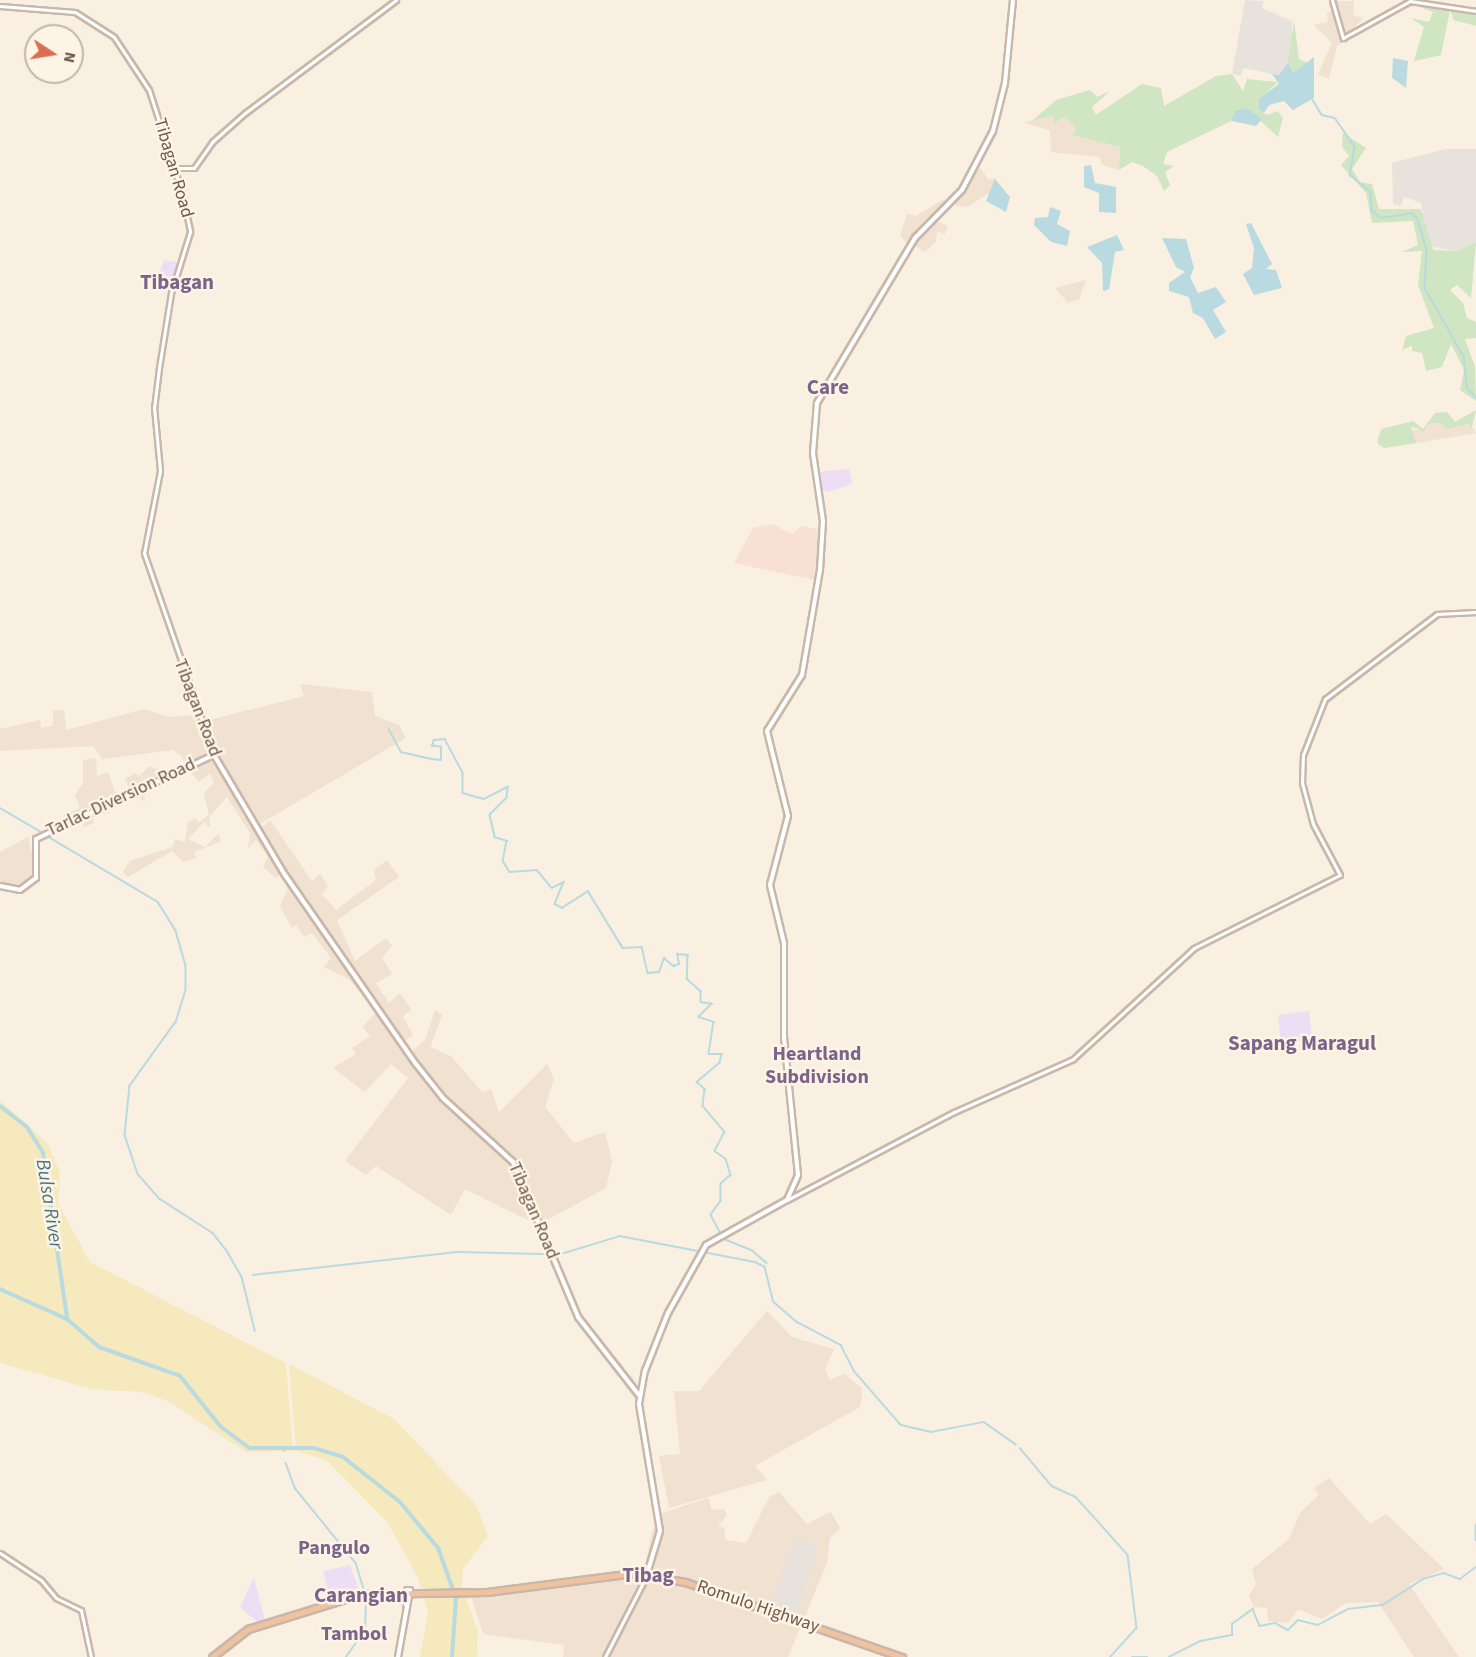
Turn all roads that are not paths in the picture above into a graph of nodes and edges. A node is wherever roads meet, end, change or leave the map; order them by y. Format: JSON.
{"nodes":[{"id":1,"x":396,"y":0,"type":"edge"},
{"id":2,"x":1013,"y":0,"type":"edge"},
{"id":3,"x":1332,"y":0,"type":"edge"},
{"id":4,"x":0,"y":6,"type":"edge"},
{"id":5,"x":1476,"y":11,"type":"edge"},
{"id":6,"x":172,"y":168,"type":"junction"},
{"id":7,"x":1476,"y":612,"type":"edge"},
{"id":8,"x":214,"y":755,"type":"junction"},
{"id":9,"x":0,"y":886,"type":"edge"},
{"id":10,"x":788,"y":1200,"type":"junction"},
{"id":11,"x":639,"y":1395,"type":"junction"},
{"id":12,"x":0,"y":1553,"type":"edge"},
{"id":13,"x":647,"y":1574,"type":"junction"},
{"id":14,"x":410,"y":1590,"type":"junction"},
{"id":15,"x":91,"y":1657,"type":"edge"},
{"id":16,"x":212,"y":1657,"type":"edge"},
{"id":17,"x":398,"y":1657,"type":"edge"},
{"id":18,"x":605,"y":1657,"type":"edge"},
{"id":19,"x":902,"y":1657,"type":"edge"}],
"edges":[{"from":1,"to":6,"type":"street"},
{"from":2,"to":10,"type":"main road"},
{"from":3,"to":5,"type":"street"},
{"from":4,"to":6,"type":"street","name":"Tibagan Road"},
{"from":6,"to":8,"type":"street","name":"Tibagan Road"},
{"from":7,"to":10,"type":"street"},
{"from":8,"to":9,"type":"main road","name":"Tarlac Diversion Road"},
{"from":8,"to":11,"type":"main road","name":"Tibagan Road"},
{"from":10,"to":11,"type":"main road"},
{"from":11,"to":13,"type":"main road"},
{"from":12,"to":15,"type":"street"},
{"from":13,"to":14,"type":"highway","name":"Romulo Highway"},
{"from":13,"to":18,"type":"street"},
{"from":13,"to":19,"type":"highway","name":"Romulo Highway"},
{"from":14,"to":16,"type":"highway","name":"Romulo Highway"},
{"from":14,"to":17,"type":"main road"}]}
